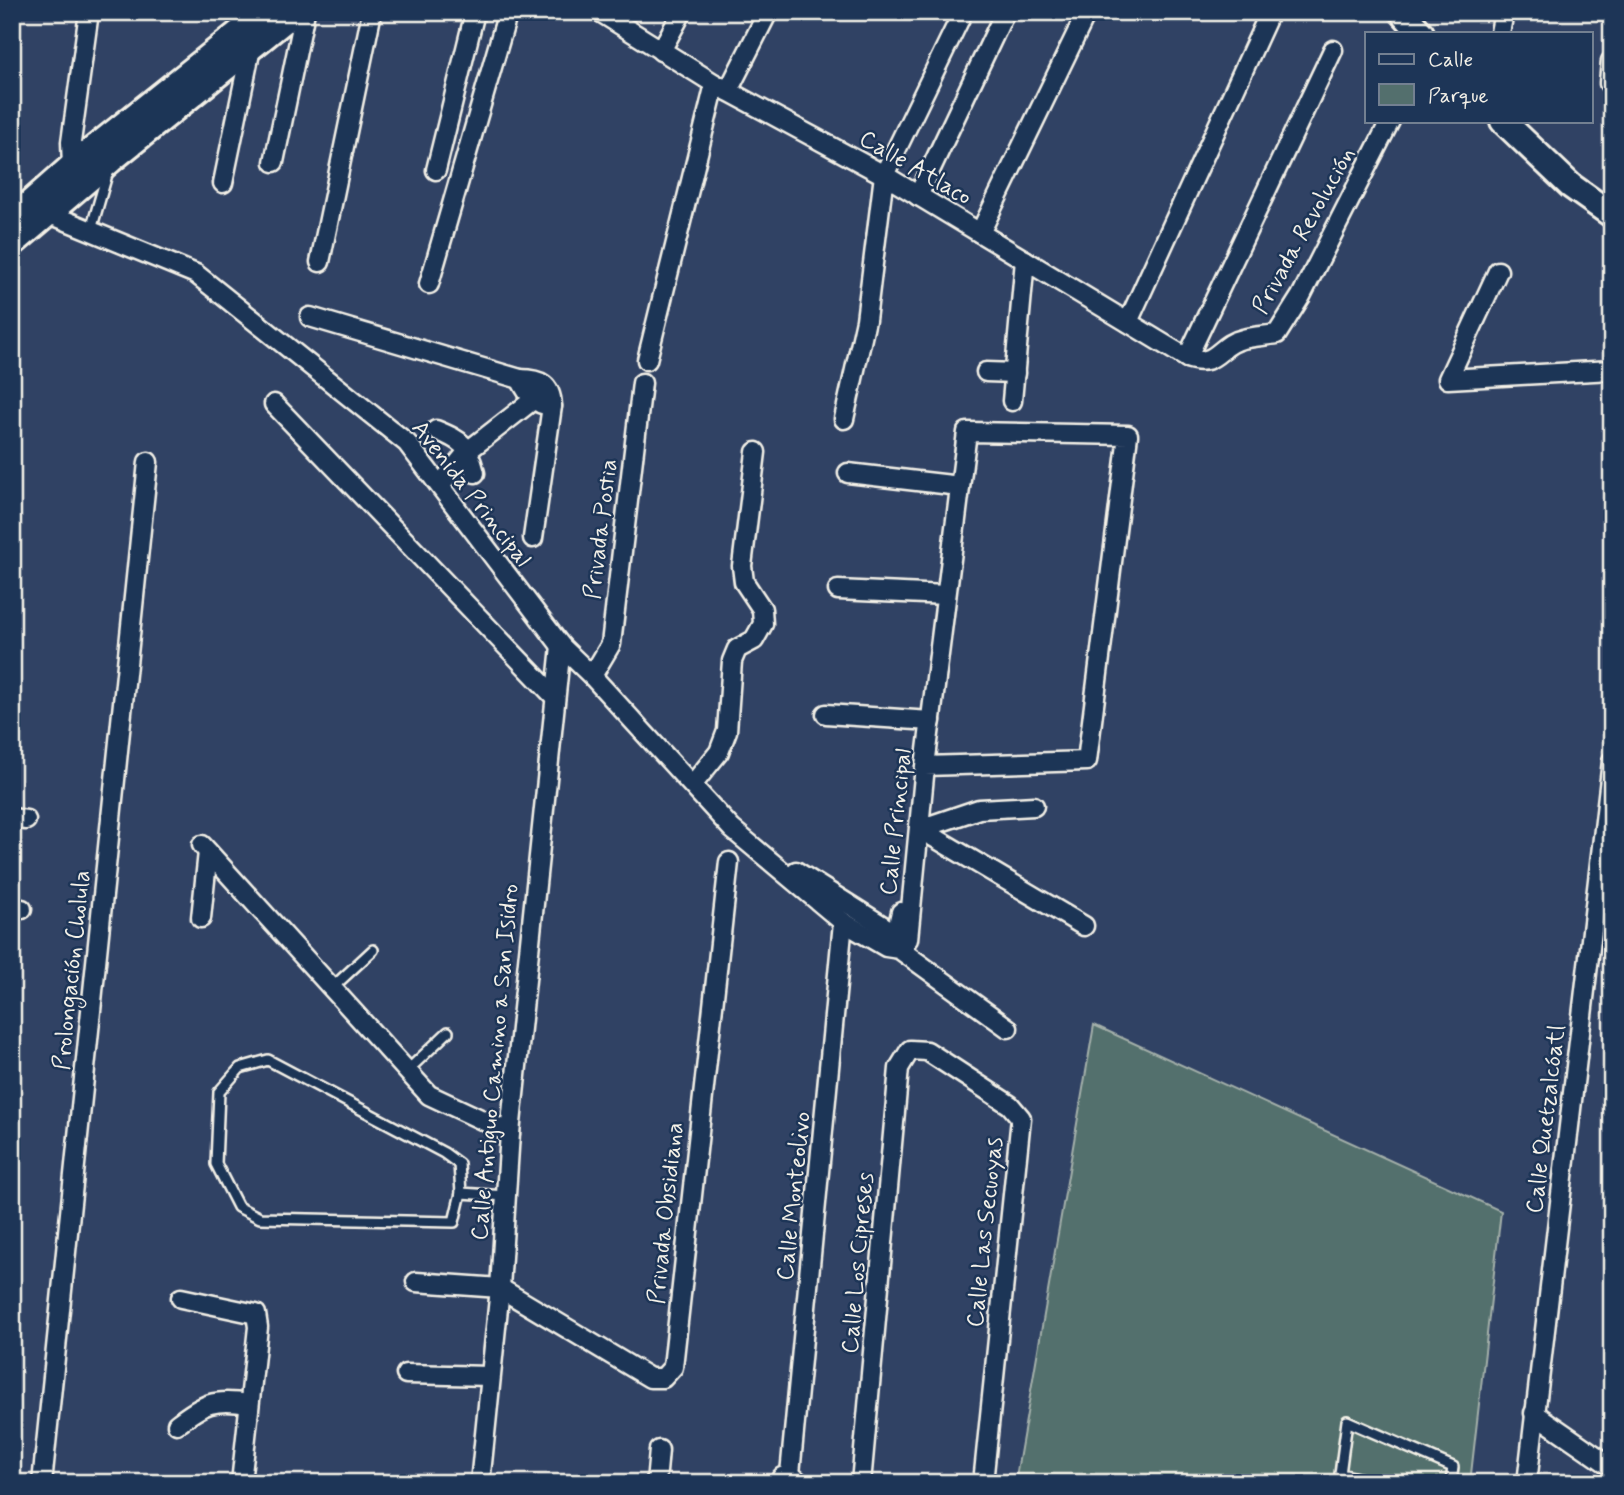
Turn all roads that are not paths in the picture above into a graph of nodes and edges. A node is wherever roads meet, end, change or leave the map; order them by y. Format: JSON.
{"nodes":[{"id":1,"x":89,"y":12,"type":"edge"},
{"id":2,"x":295,"y":12,"type":"edge"},
{"id":3,"x":305,"y":12,"type":"edge"},
{"id":4,"x":372,"y":12,"type":"edge"},
{"id":5,"x":475,"y":12,"type":"edge"},
{"id":6,"x":508,"y":12,"type":"edge"},
{"id":7,"x":600,"y":12,"type":"edge"},
{"id":8,"x":682,"y":12,"type":"edge"},
{"id":9,"x":768,"y":12,"type":"edge"},
{"id":10,"x":963,"y":12,"type":"edge"},
{"id":11,"x":1006,"y":12,"type":"edge"},
{"id":12,"x":1087,"y":12,"type":"edge"},
{"id":13,"x":1270,"y":12,"type":"edge"},
{"id":14,"x":1402,"y":12,"type":"edge"},
{"id":15,"x":1504,"y":12,"type":"edge"},
{"id":16,"x":255,"y":32,"type":"edge"},
{"id":17,"x":1420,"y":32,"type":"edge"},
{"id":18,"x":1500,"y":32,"type":"edge"},
{"id":19,"x":1333,"y":50,"type":"dead end"},
{"id":20,"x":661,"y":51,"type":"junction"},
{"id":21,"x":1611,"y":61,"type":"edge"},
{"id":22,"x":1612,"y":85,"type":"edge"},
{"id":23,"x":722,"y":88,"type":"junction"},
{"id":24,"x":1389,"y":122,"type":"edge"},
{"id":25,"x":1504,"y":122,"type":"edge"},
{"id":26,"x":111,"y":160,"type":"junction"},
{"id":27,"x":274,"y":162,"type":"dead end"},
{"id":28,"x":72,"y":166,"type":"junction"},
{"id":29,"x":436,"y":170,"type":"dead end"},
{"id":30,"x":884,"y":175,"type":"junction"},
{"id":31,"x":223,"y":183,"type":"dead end"},
{"id":32,"x":918,"y":196,"type":"junction"},
{"id":33,"x":16,"y":211,"type":"edge"},
{"id":34,"x":49,"y":211,"type":"junction"},
{"id":35,"x":1612,"y":215,"type":"edge"},
{"id":36,"x":91,"y":230,"type":"junction"},
{"id":37,"x":980,"y":233,"type":"junction"},
{"id":38,"x":12,"y":244,"type":"edge"},
{"id":39,"x":1025,"y":260,"type":"junction"},
{"id":40,"x":320,"y":262,"type":"dead end"},
{"id":41,"x":1498,"y":271,"type":"dead end"},
{"id":42,"x":429,"y":284,"type":"dead end"},
{"id":43,"x":310,"y":317,"type":"dead end"},
{"id":44,"x":1128,"y":322,"type":"junction"},
{"id":45,"x":1187,"y":358,"type":"junction"},
{"id":46,"x":647,"y":360,"type":"dead end"},
{"id":47,"x":1207,"y":362,"type":"joint"},
{"id":48,"x":1612,"y":370,"type":"edge"},
{"id":49,"x":986,"y":372,"type":"dead end"},
{"id":50,"x":1015,"y":373,"type":"junction"},
{"id":51,"x":520,"y":379,"type":"junction"},
{"id":52,"x":642,"y":383,"type":"dead end"},
{"id":53,"x":533,"y":400,"type":"junction"},
{"id":54,"x":1012,"y":401,"type":"dead end"},
{"id":55,"x":274,"y":404,"type":"dead end"},
{"id":56,"x":552,"y":406,"type":"junction"},
{"id":57,"x":844,"y":419,"type":"dead end"},
{"id":58,"x":436,"y":430,"type":"dead end"},
{"id":59,"x":756,"y":452,"type":"dead end"},
{"id":60,"x":148,"y":462,"type":"dead end"},
{"id":61,"x":468,"y":462,"type":"junction"},
{"id":62,"x":848,"y":473,"type":"dead end"},
{"id":63,"x":440,"y":485,"type":"junction"},
{"id":64,"x":960,"y":486,"type":"junction"},
{"id":65,"x":533,"y":538,"type":"dead end"},
{"id":66,"x":838,"y":590,"type":"dead end"},
{"id":67,"x":946,"y":595,"type":"junction"},
{"id":68,"x":561,"y":646,"type":"junction"},
{"id":69,"x":592,"y":676,"type":"junction"},
{"id":70,"x":553,"y":695,"type":"junction"},
{"id":71,"x":826,"y":714,"type":"dead end"},
{"id":72,"x":927,"y":720,"type":"junction"},
{"id":73,"x":1612,"y":761,"type":"edge"},
{"id":74,"x":925,"y":766,"type":"junction"},
{"id":75,"x":693,"y":784,"type":"junction"},
{"id":76,"x":1034,"y":806,"type":"dead end"},
{"id":77,"x":920,"y":829,"type":"junction"},
{"id":78,"x":939,"y":841,"type":"dead end"},
{"id":79,"x":729,"y":862,"type":"dead end"},
{"id":80,"x":1606,"y":868,"type":"edge"},
{"id":81,"x":796,"y":871,"type":"dead end"},
{"id":82,"x":201,"y":918,"type":"dead end"},
{"id":83,"x":843,"y":922,"type":"junction"},
{"id":84,"x":1084,"y":926,"type":"dead end"},
{"id":85,"x":899,"y":949,"type":"junction"},
{"id":86,"x":373,"y":950,"type":"dead end"},
{"id":87,"x":332,"y":988,"type":"junction"},
{"id":88,"x":1008,"y":1028,"type":"dead end"},
{"id":89,"x":448,"y":1032,"type":"dead end"},
{"id":90,"x":910,"y":1051,"type":"joint"},
{"id":91,"x":407,"y":1071,"type":"junction"},
{"id":92,"x":510,"y":1133,"type":"junction"},
{"id":93,"x":461,"y":1194,"type":"junction"},
{"id":94,"x":506,"y":1196,"type":"junction"},
{"id":95,"x":416,"y":1282,"type":"dead end"},
{"id":96,"x":500,"y":1288,"type":"junction"},
{"id":97,"x":181,"y":1298,"type":"dead end"},
{"id":98,"x":406,"y":1374,"type":"dead end"},
{"id":99,"x":490,"y":1376,"type":"junction"},
{"id":100,"x":248,"y":1404,"type":"junction"},
{"id":101,"x":1534,"y":1413,"type":"junction"},
{"id":102,"x":177,"y":1424,"type":"dead end"},
{"id":103,"x":660,"y":1450,"type":"dead end"},
{"id":104,"x":1612,"y":1467,"type":"edge"},
{"id":105,"x":790,"y":1480,"type":"edge"},
{"id":106,"x":485,"y":1482,"type":"edge"},
{"id":107,"x":43,"y":1483,"type":"edge"},
{"id":108,"x":241,"y":1483,"type":"edge"},
{"id":109,"x":656,"y":1483,"type":"edge"},
{"id":110,"x":861,"y":1483,"type":"edge"},
{"id":111,"x":983,"y":1483,"type":"edge"},
{"id":112,"x":1381,"y":1483,"type":"edge"},
{"id":113,"x":1451,"y":1483,"type":"edge"},
{"id":114,"x":1527,"y":1483,"type":"edge"}],
"edges":[{"from":1,"to":28,"type":"street"},
{"from":2,"to":16,"type":"street"},
{"from":3,"to":27,"type":"street"},
{"from":4,"to":40,"type":"street"},
{"from":5,"to":29,"type":"street"},
{"from":6,"to":42,"type":"street"},
{"from":7,"to":20,"type":"street","name":"Calle Atlaco"},
{"from":8,"to":20,"type":"street"},
{"from":9,"to":23,"type":"street"},
{"from":10,"to":30,"type":"street"},
{"from":11,"to":32,"type":"street"},
{"from":12,"to":37,"type":"street"},
{"from":13,"to":44,"type":"street"},
{"from":14,"to":17,"type":"street"},
{"from":15,"to":18,"type":"street"},
{"from":16,"to":26,"type":"street"},
{"from":16,"to":28,"type":"street"},
{"from":16,"to":31,"type":"street"},
{"from":19,"to":45,"type":"street"},
{"from":20,"to":23,"type":"street","name":"Calle Atlaco"},
{"from":21,"to":22,"type":"street"},
{"from":23,"to":30,"type":"street","name":"Calle Atlaco"},
{"from":23,"to":46,"type":"street"},
{"from":24,"to":47,"type":"street","name":"Privada Revolución"},
{"from":25,"to":35,"type":"street"},
{"from":26,"to":34,"type":"street"},
{"from":26,"to":36,"type":"lane"},
{"from":28,"to":33,"type":"street"},
{"from":30,"to":32,"type":"street","name":"Calle Atlaco"},
{"from":30,"to":57,"type":"street"},
{"from":32,"to":37,"type":"street","name":"Calle Atlaco"},
{"from":33,"to":34,"type":"street","name":"Avenida Principal"},
{"from":34,"to":36,"type":"street","name":"Avenida Principal"},
{"from":34,"to":38,"type":"street"},
{"from":36,"to":63,"type":"street","name":"Avenida Principal"},
{"from":37,"to":39,"type":"street","name":"Calle Atlaco"},
{"from":39,"to":44,"type":"street","name":"Calle Atlaco"},
{"from":39,"to":50,"type":"street"},
{"from":41,"to":48,"type":"street"},
{"from":43,"to":51,"type":"street"},
{"from":44,"to":45,"type":"street","name":"Calle Atlaco"},
{"from":45,"to":47,"type":"street","name":"Calle Atlaco"},
{"from":49,"to":50,"type":"street"},
{"from":50,"to":54,"type":"street"},
{"from":51,"to":53,"type":"street"},
{"from":51,"to":56,"type":"street"},
{"from":52,"to":69,"type":"street","name":"Privada Postia"},
{"from":53,"to":56,"type":"street"},
{"from":53,"to":61,"type":"street"},
{"from":55,"to":70,"type":"street"},
{"from":56,"to":65,"type":"street"},
{"from":58,"to":61,"type":"street"},
{"from":59,"to":75,"type":"street"},
{"from":60,"to":107,"type":"street","name":"Prolongación Cholula"},
{"from":61,"to":63,"type":"street"},
{"from":62,"to":64,"type":"street"},
{"from":63,"to":68,"type":"street","name":"Avenida Principal"},
{"from":64,"to":67,"type":"street","name":"Calle Principal"},
{"from":64,"to":74,"type":"street","name":"Calle Principal"},
{"from":66,"to":67,"type":"street"},
{"from":67,"to":72,"type":"street","name":"Calle Principal"},
{"from":68,"to":69,"type":"street","name":"Avenida Principal"},
{"from":68,"to":70,"type":"street","name":"Calle Antiguo Camino a San Isidro"},
{"from":69,"to":75,"type":"street","name":"Avenida Principal"},
{"from":70,"to":92,"type":"street","name":"Calle Antiguo Camino a San Isidro"},
{"from":71,"to":72,"type":"street"},
{"from":72,"to":74,"type":"street","name":"Calle Principal"},
{"from":72,"to":81,"type":"street"},
{"from":73,"to":80,"type":"street","name":"Calle Quetzalcóatl"},
{"from":74,"to":77,"type":"street","name":"Calle Principal"},
{"from":75,"to":83,"type":"street"},
{"from":76,"to":77,"type":"street"},
{"from":77,"to":78,"type":"street"},
{"from":77,"to":84,"type":"street"},
{"from":77,"to":85,"type":"street","name":"Calle Principal"},
{"from":79,"to":96,"type":"street","name":"Privada Obsidiana"},
{"from":80,"to":101,"type":"street","name":"Calle Quetzalcóatl"},
{"from":82,"to":87,"type":"street"},
{"from":83,"to":85,"type":"street"},
{"from":83,"to":105,"type":"street","name":"Calle Monteolivo"},
{"from":85,"to":88,"type":"street"},
{"from":86,"to":87,"type":"lane"},
{"from":87,"to":91,"type":"street"},
{"from":89,"to":91,"type":"lane"},
{"from":90,"to":110,"type":"street","name":"Calle Los Cipreses"},
{"from":90,"to":111,"type":"street","name":"Calle Las Secuoyas"},
{"from":91,"to":92,"type":"street"},
{"from":92,"to":94,"type":"street","name":"Calle Antiguo Camino a San Isidro"},
{"from":93,"to":93,"type":"lane"},
{"from":93,"to":94,"type":"lane"},
{"from":94,"to":96,"type":"street","name":"Calle Antiguo Camino a San Isidro"},
{"from":95,"to":96,"type":"street"},
{"from":96,"to":99,"type":"street","name":"Calle Antiguo Camino a San Isidro"},
{"from":97,"to":100,"type":"street"},
{"from":98,"to":99,"type":"street"},
{"from":99,"to":106,"type":"street","name":"Calle Antiguo Camino a San Isidro"},
{"from":100,"to":102,"type":"street"},
{"from":100,"to":108,"type":"street"},
{"from":101,"to":104,"type":"street"},
{"from":101,"to":114,"type":"street","name":"Calle Quetzalcóatl"},
{"from":103,"to":109,"type":"street"},
{"from":112,"to":113,"type":"lane"}]}
